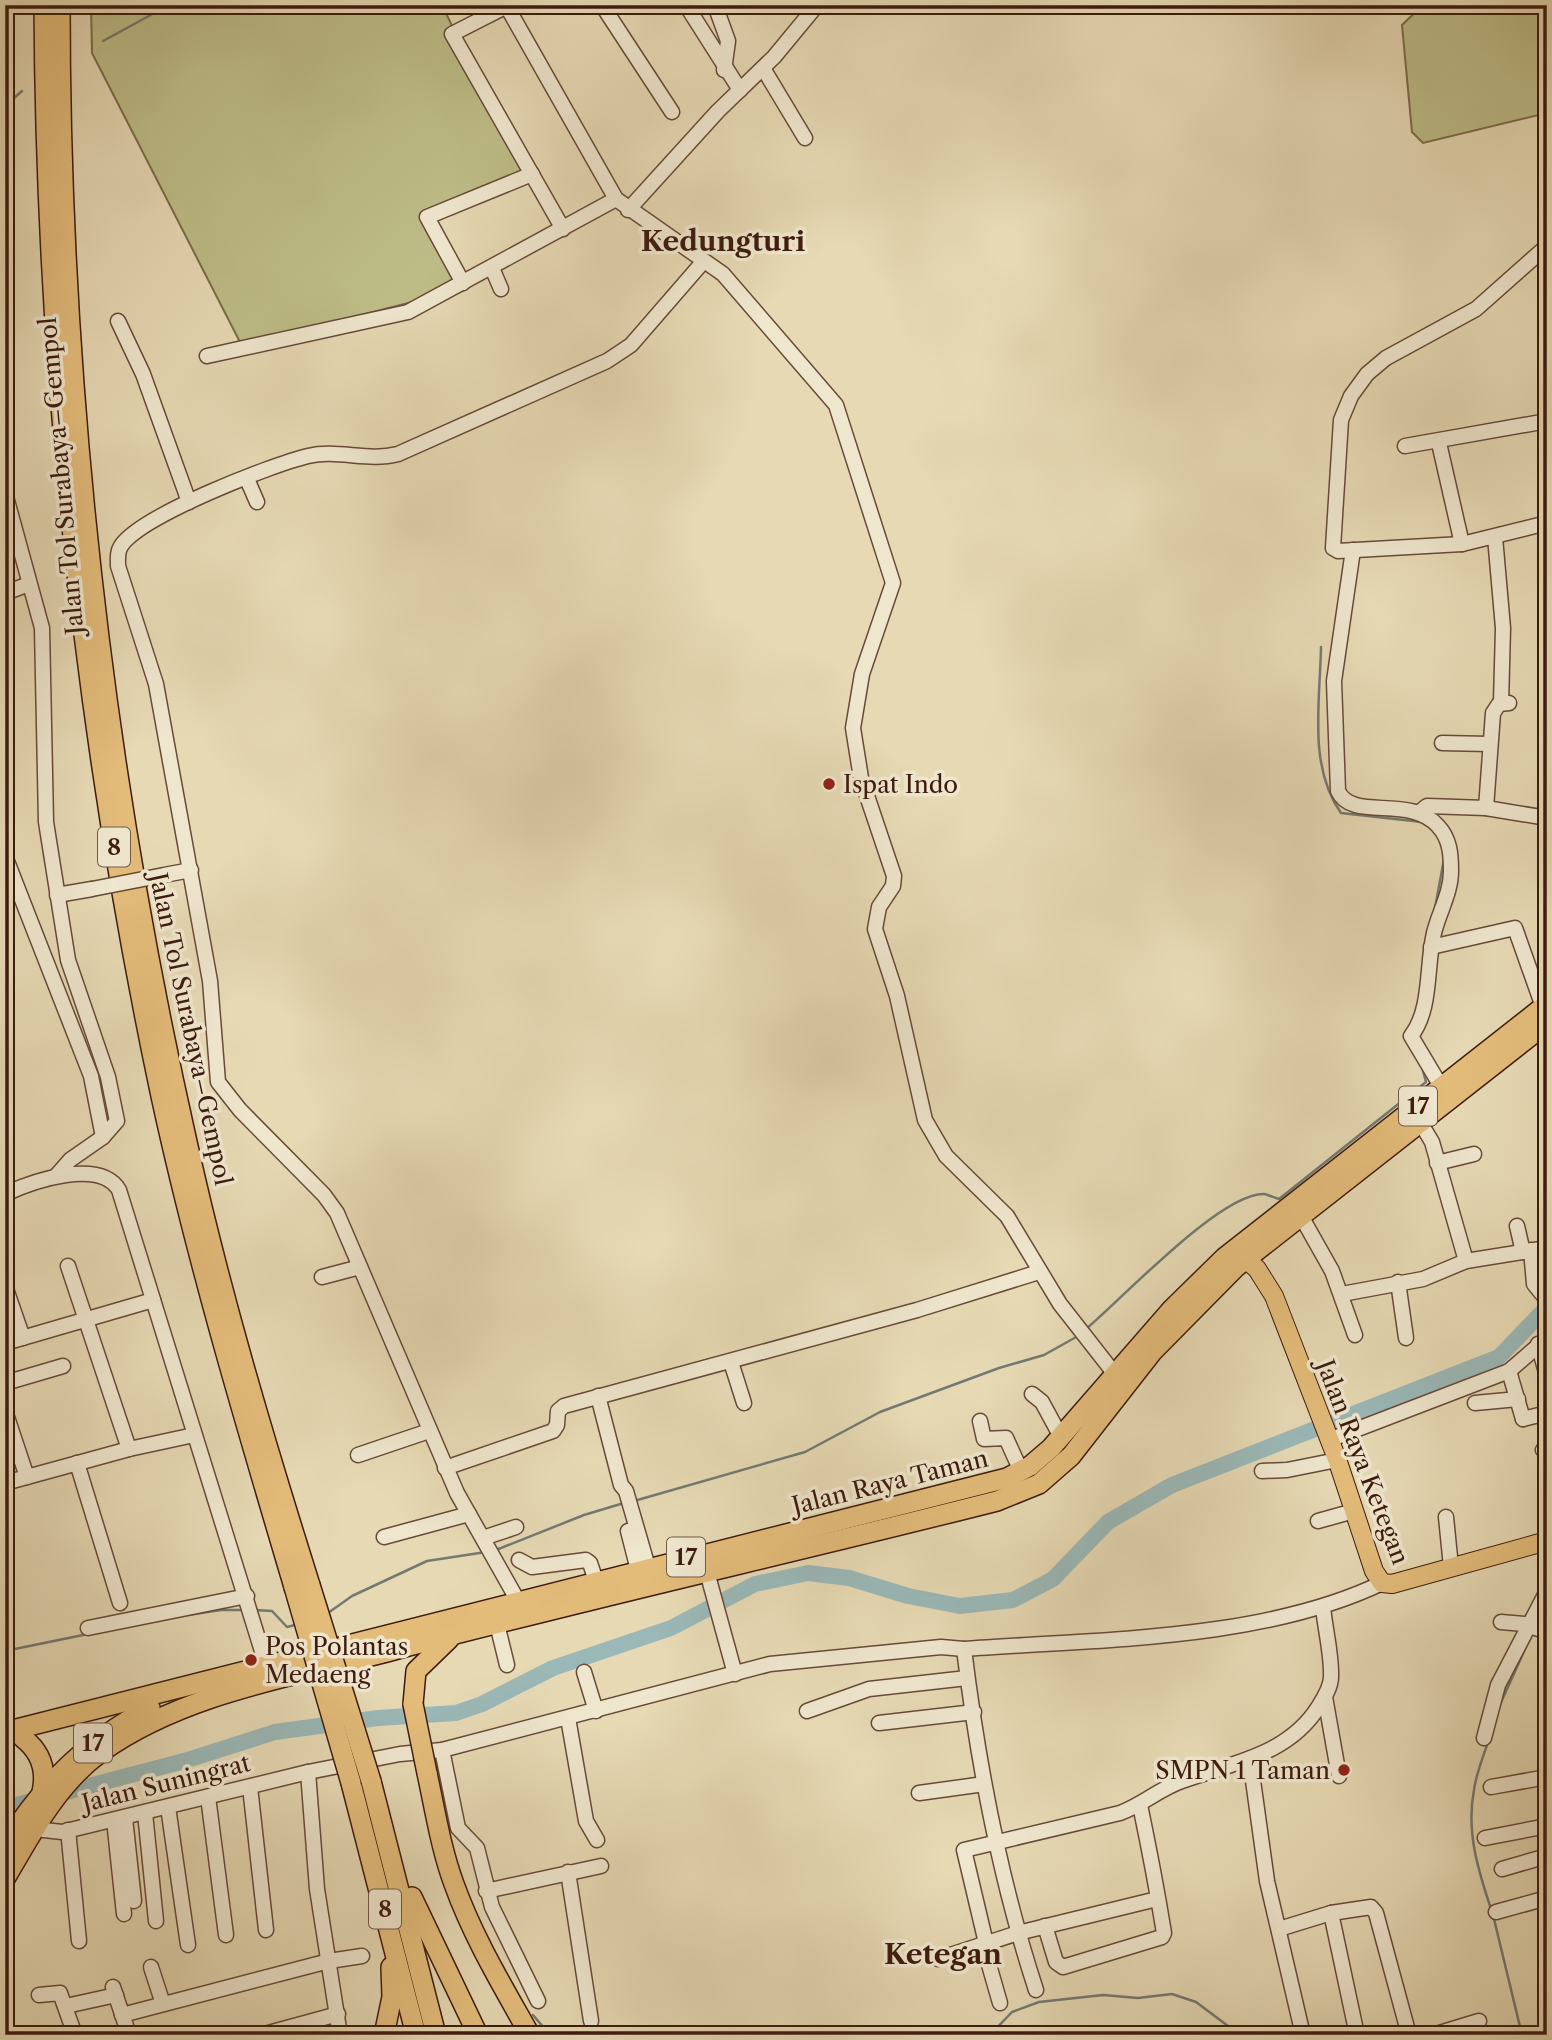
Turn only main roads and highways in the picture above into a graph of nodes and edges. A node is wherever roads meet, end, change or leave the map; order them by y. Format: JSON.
{"nodes":[{"id":1,"x":44,"y":5,"type":"edge"},
{"id":2,"x":60,"y":5,"type":"edge"},
{"id":3,"x":1546,"y":1011,"type":"edge"},
{"id":4,"x":1291,"y":1216,"type":"junction"},
{"id":5,"x":1236,"y":1258,"type":"junction"},
{"id":6,"x":1547,"y":1541,"type":"edge"},
{"id":7,"x":302,"y":1586,"type":"junction"},
{"id":8,"x":455,"y":1634,"type":"junction"},
{"id":9,"x":208,"y":1681,"type":"junction"},
{"id":10,"x":251,"y":1687,"type":"junction"},
{"id":11,"x":154,"y":1706,"type":"junction"},
{"id":12,"x":11,"y":1737,"type":"edge"},
{"id":13,"x":111,"y":1738,"type":"junction"},
{"id":14,"x":361,"y":1782,"type":"junction"},
{"id":15,"x":41,"y":1807,"type":"junction"},
{"id":16,"x":383,"y":1825,"type":"junction"},
{"id":17,"x":7,"y":1842,"type":"edge"},
{"id":18,"x":5,"y":1879,"type":"edge"},
{"id":19,"x":391,"y":1931,"type":"junction"},
{"id":20,"x":384,"y":2035,"type":"edge"},
{"id":21,"x":416,"y":2035,"type":"edge"},
{"id":22,"x":436,"y":2035,"type":"edge"},
{"id":23,"x":478,"y":2035,"type":"edge"},
{"id":24,"x":530,"y":2035,"type":"edge"}],
"edges":[{"from":1,"to":7,"type":"highway","name":"Jalan Tol Surabaya–Gempol","number":"8"},
{"from":2,"to":7,"type":"highway","name":"Jalan Tol Surabaya–Gempol","number":"8"},
{"from":3,"to":4,"type":"highway","name":"Jalan Raya Taman","number":"17"},
{"from":3,"to":4,"type":"highway","name":"Jalan Raya Taman","number":"17"},
{"from":4,"to":5,"type":"highway","name":"Jalan Raya Taman","number":"17"},
{"from":5,"to":6,"type":"main road","name":"Jalan Raya Ketegan"},
{"from":5,"to":8,"type":"highway","name":"Jalan Raya Taman","number":"17"},
{"from":5,"to":9,"type":"highway","name":"Jalan Raya Taman","number":"17"},
{"from":7,"to":14,"type":"highway","name":"Jalan Tol Surabaya–Gempol","number":"8","bridge":true},
{"from":8,"to":10,"type":"highway","name":"Jalan Raya Taman","number":"17"},
{"from":8,"to":24,"type":"highway","bridge":true},
{"from":9,"to":11,"type":"highway","number":"17"},
{"from":9,"to":12,"type":"highway"},
{"from":10,"to":11,"type":"highway"},
{"from":10,"to":13,"type":"highway","number":"17"},
{"from":11,"to":12,"type":"highway"},
{"from":11,"to":13,"type":"highway","number":"17"},
{"from":12,"to":15,"type":"highway"},
{"from":13,"to":15,"type":"highway","number":"17"},
{"from":13,"to":15,"type":"highway","number":"17"},
{"from":14,"to":16,"type":"highway","name":"Jalan Tol Surabaya–Gempol","number":"8"},
{"from":14,"to":19,"type":"highway","name":"Jalan Tol Surabaya–Gempol","number":"8"},
{"from":15,"to":17,"type":"highway","number":"17"},
{"from":15,"to":18,"type":"highway","number":"17"},
{"from":16,"to":22,"type":"highway","name":"Jalan Tol Surabaya–Gempol","number":"8"},
{"from":16,"to":23,"type":"highway"},
{"from":19,"to":20,"type":"highway"},
{"from":19,"to":21,"type":"highway","name":"Jalan Tol Surabaya–Gempol","number":"8"}]}
